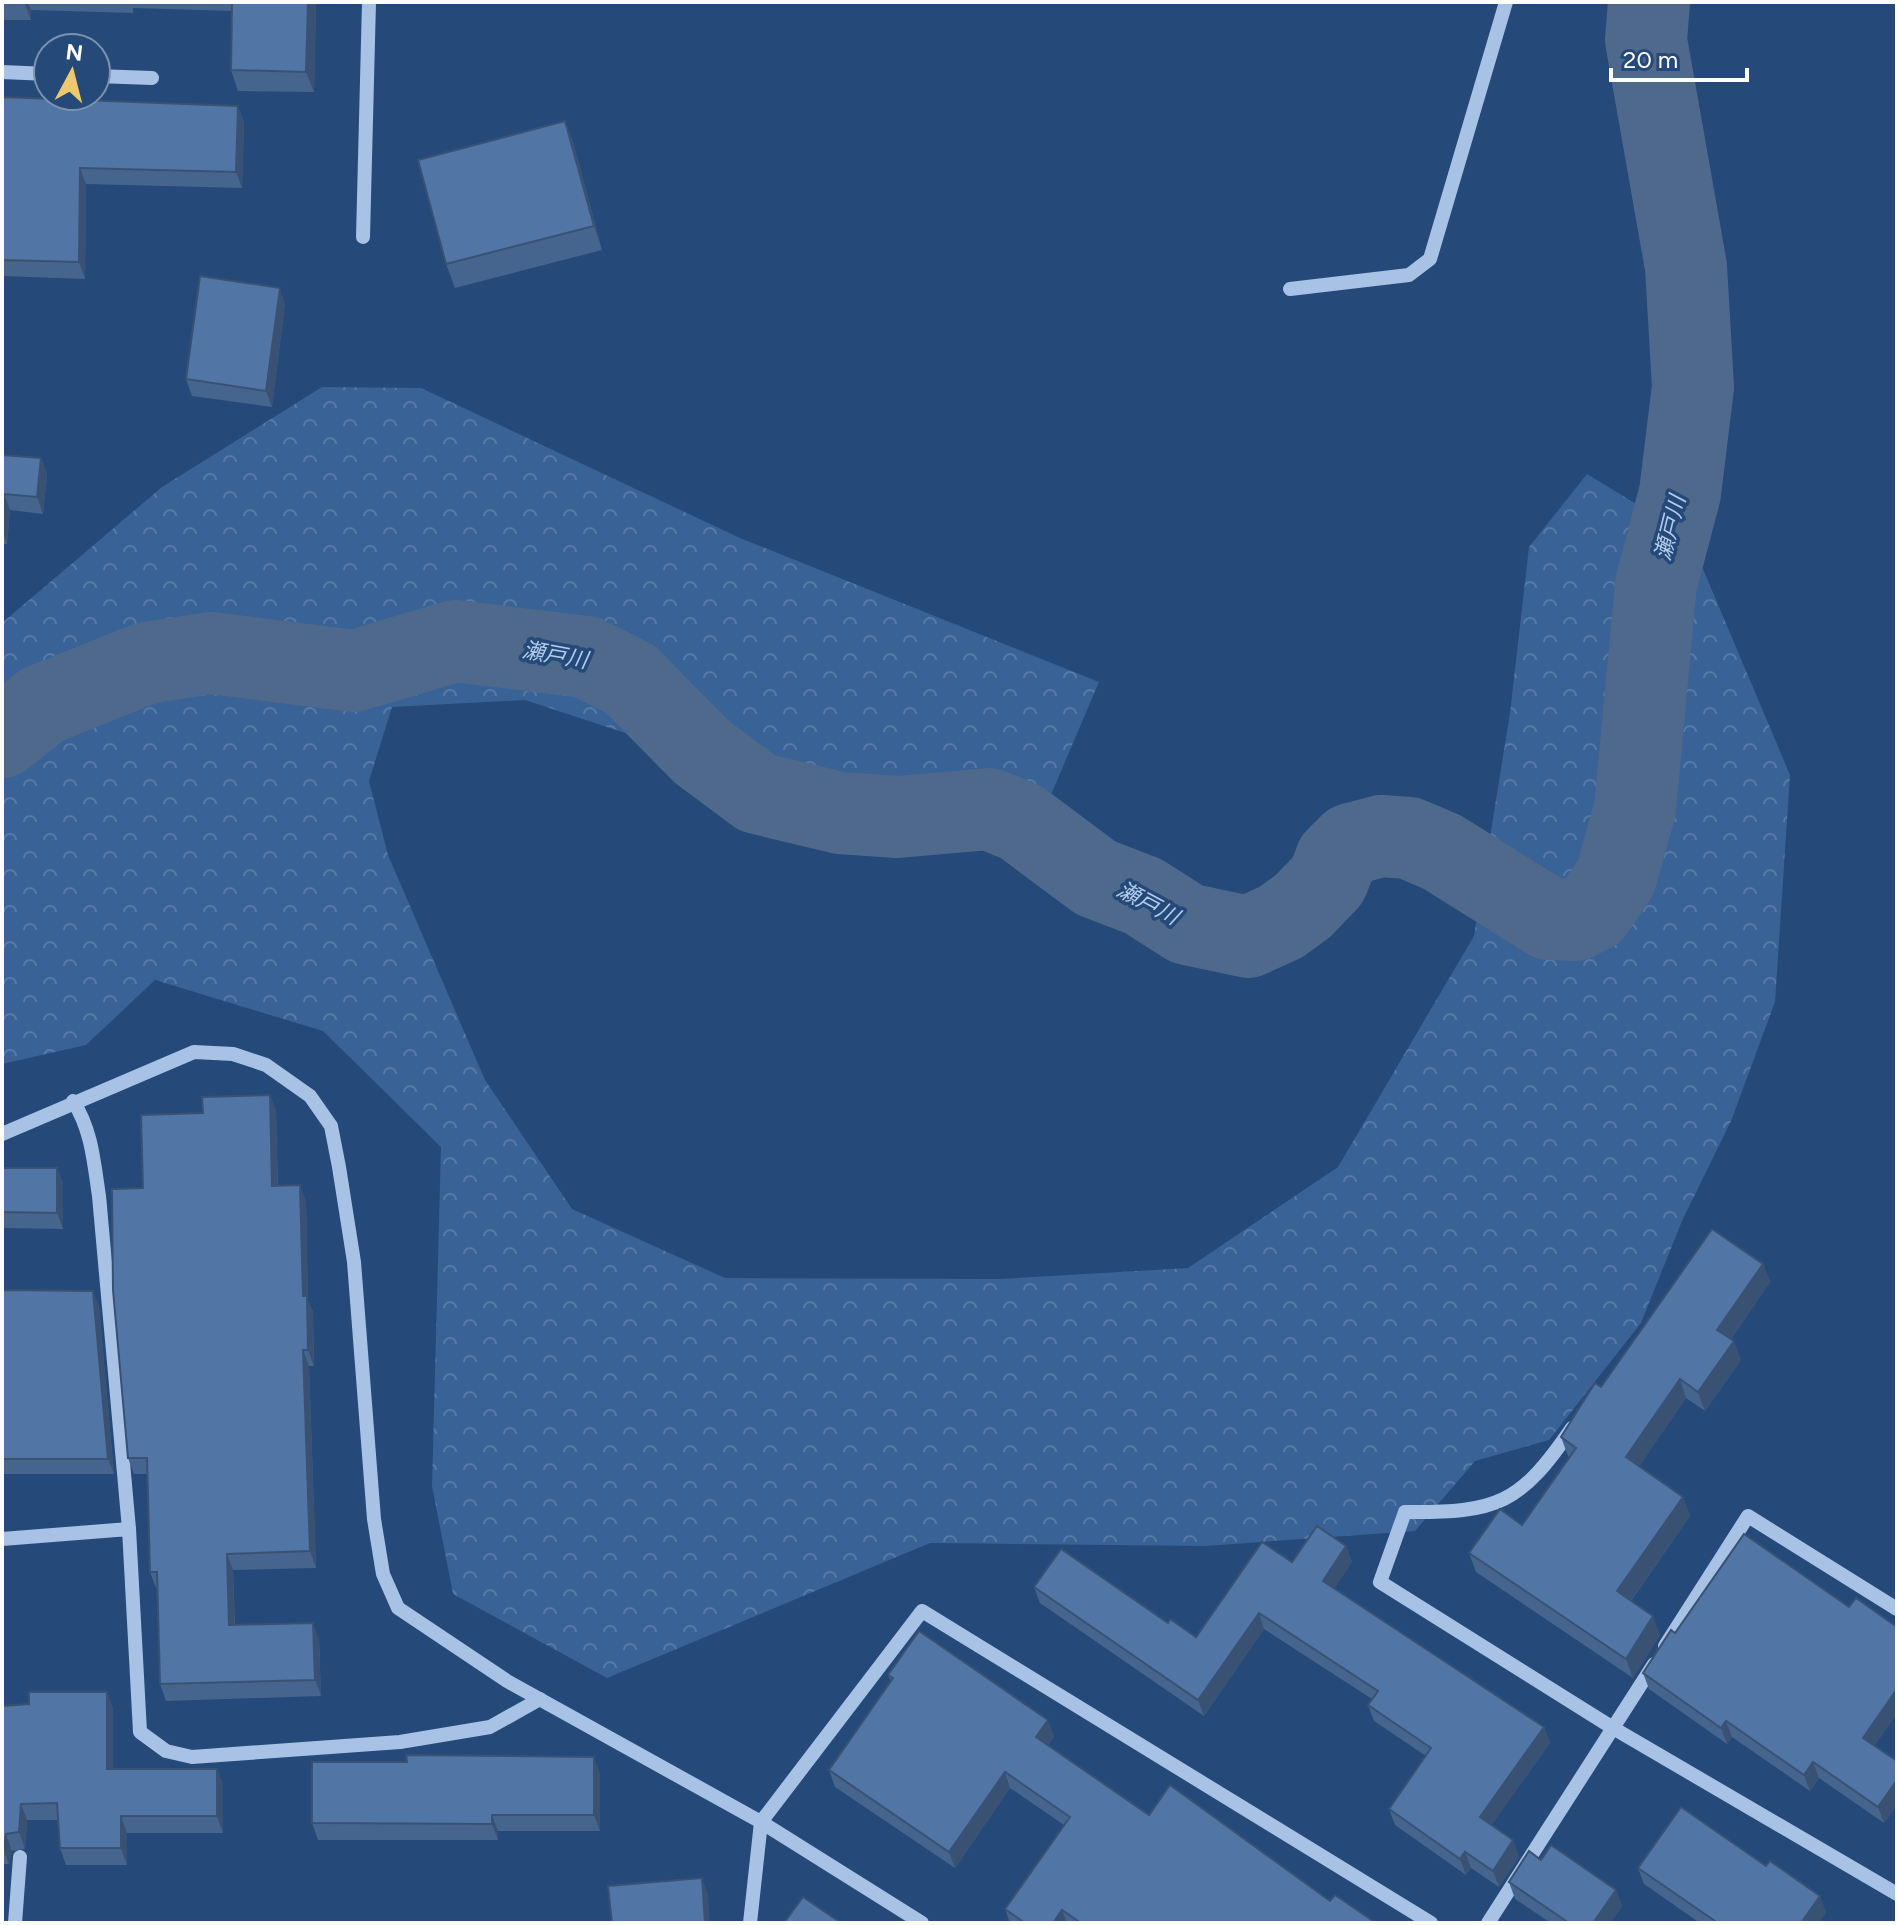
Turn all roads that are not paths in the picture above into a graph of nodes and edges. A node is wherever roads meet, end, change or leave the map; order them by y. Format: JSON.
{"nodes":[{"id":1,"x":369,"y":2,"type":"edge"},
{"id":2,"x":1506,"y":2,"type":"edge"},
{"id":3,"x":2,"y":72,"type":"edge"},
{"id":4,"x":32,"y":73,"type":"edge"},
{"id":5,"x":112,"y":77,"type":"edge"},
{"id":6,"x":152,"y":78,"type":"dead end"},
{"id":7,"x":363,"y":237,"type":"dead end"},
{"id":8,"x":1290,"y":289,"type":"dead end"},
{"id":9,"x":73,"y":1101,"type":"junction"},
{"id":10,"x":2,"y":1134,"type":"edge"},
{"id":11,"x":1578,"y":1419,"type":"edge"},
{"id":12,"x":129,"y":1529,"type":"junction"},
{"id":13,"x":2,"y":1539,"type":"edge"},
{"id":14,"x":1897,"y":1609,"type":"edge"},
{"id":15,"x":540,"y":1699,"type":"junction"},
{"id":16,"x":1613,"y":1728,"type":"junction"},
{"id":17,"x":761,"y":1822,"type":"junction"},
{"id":18,"x":20,"y":1857,"type":"edge"},
{"id":19,"x":1897,"y":1894,"type":"edge"},
{"id":20,"x":15,"y":1923,"type":"edge"},
{"id":21,"x":750,"y":1923,"type":"edge"},
{"id":22,"x":922,"y":1923,"type":"edge"},
{"id":23,"x":1431,"y":1923,"type":"edge"},
{"id":24,"x":1488,"y":1923,"type":"edge"}],
"edges":[{"from":1,"to":7,"type":"street"},
{"from":2,"to":8,"type":"street"},
{"from":3,"to":4,"type":"street"},
{"from":5,"to":6,"type":"street"},
{"from":9,"to":10,"type":"street"},
{"from":9,"to":12,"type":"street"},
{"from":9,"to":15,"type":"street"},
{"from":11,"to":16,"type":"street"},
{"from":12,"to":13,"type":"street"},
{"from":12,"to":15,"type":"street"},
{"from":14,"to":16,"type":"street"},
{"from":15,"to":17,"type":"street"},
{"from":16,"to":19,"type":"street"},
{"from":16,"to":24,"type":"street"},
{"from":17,"to":21,"type":"street"},
{"from":17,"to":22,"type":"street"},
{"from":17,"to":23,"type":"street"},
{"from":18,"to":20,"type":"street"}]}
